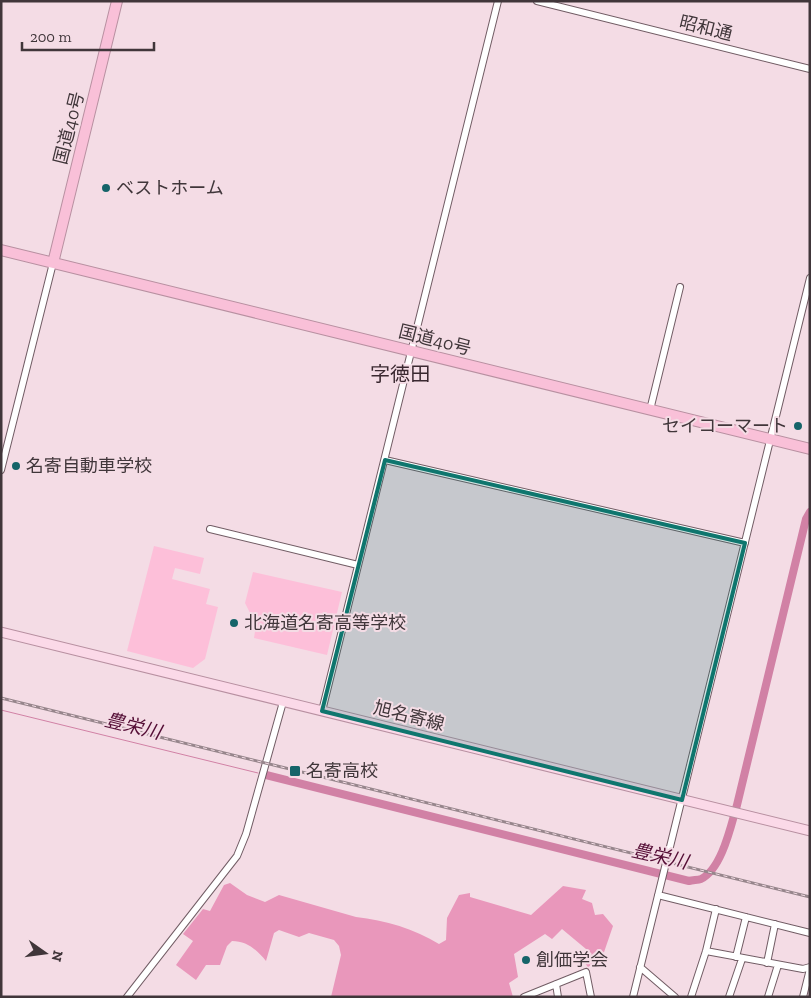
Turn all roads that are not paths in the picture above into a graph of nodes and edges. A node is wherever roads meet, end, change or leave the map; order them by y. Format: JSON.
{"nodes":[{"id":1,"x":117,"y":1,"type":"edge"},
{"id":2,"x":498,"y":1,"type":"edge"},
{"id":3,"x":537,"y":1,"type":"edge"},
{"id":4,"x":810,"y":69,"type":"edge"},
{"id":5,"x":1,"y":250,"type":"edge"},
{"id":6,"x":53,"y":262,"type":"junction"},
{"id":7,"x":810,"y":278,"type":"edge"},
{"id":8,"x":680,"y":287,"type":"dead end"},
{"id":9,"x":411,"y":351,"type":"junction"},
{"id":10,"x":650,"y":410,"type":"junction"},
{"id":11,"x":770,"y":439,"type":"junction"},
{"id":12,"x":810,"y":449,"type":"edge"},
{"id":13,"x":384,"y":460,"type":"junction"},
{"id":14,"x":1,"y":470,"type":"edge"},
{"id":15,"x":210,"y":528,"type":"dead end"},
{"id":16,"x":745,"y":543,"type":"junction"},
{"id":17,"x":358,"y":564,"type":"junction"},
{"id":18,"x":1,"y":632,"type":"edge"},
{"id":19,"x":283,"y":702,"type":"junction"},
{"id":20,"x":322,"y":711,"type":"junction"},
{"id":21,"x":682,"y":800,"type":"junction"},
{"id":22,"x":810,"y":831,"type":"edge"},
{"id":23,"x":658,"y":895,"type":"junction"},
{"id":24,"x":716,"y":909,"type":"junction"},
{"id":25,"x":746,"y":917,"type":"junction"},
{"id":26,"x":776,"y":924,"type":"junction"},
{"id":27,"x":810,"y":933,"type":"edge"},
{"id":28,"x":706,"y":951,"type":"junction"},
{"id":29,"x":739,"y":958,"type":"junction"},
{"id":30,"x":767,"y":963,"type":"junction"},
{"id":31,"x":778,"y":965,"type":"junction"},
{"id":32,"x":640,"y":967,"type":"junction"},
{"id":33,"x":810,"y":968,"type":"edge"},
{"id":34,"x":556,"y":984,"type":"junction"},
{"id":35,"x":127,"y":997,"type":"edge"},
{"id":36,"x":524,"y":997,"type":"edge"},
{"id":37,"x":558,"y":997,"type":"edge"},
{"id":38,"x":591,"y":997,"type":"edge"},
{"id":39,"x":633,"y":997,"type":"edge"},
{"id":40,"x":675,"y":997,"type":"edge"},
{"id":41,"x":691,"y":997,"type":"edge"},
{"id":42,"x":729,"y":997,"type":"edge"},
{"id":43,"x":768,"y":997,"type":"edge"},
{"id":44,"x":803,"y":997,"type":"edge"}],
"edges":[{"from":1,"to":6,"type":"highway","name":"国道40号"},
{"from":2,"to":9,"type":"street"},
{"from":3,"to":4,"type":"street","name":"昭和通"},
{"from":5,"to":6,"type":"highway","name":"国道40号"},
{"from":6,"to":9,"type":"highway","name":"国道40号"},
{"from":6,"to":14,"type":"street"},
{"from":7,"to":11,"type":"street"},
{"from":8,"to":10,"type":"street"},
{"from":9,"to":10,"type":"highway","name":"国道40号"},
{"from":9,"to":13,"type":"street"},
{"from":10,"to":11,"type":"highway","name":"国道40号"},
{"from":11,"to":12,"type":"highway","name":"国道40号"},
{"from":11,"to":16,"type":"street"},
{"from":13,"to":16,"type":"street"},
{"from":13,"to":17,"type":"street"},
{"from":15,"to":17,"type":"street"},
{"from":16,"to":21,"type":"street"},
{"from":17,"to":20,"type":"street"},
{"from":18,"to":19,"type":"main road","name":"旭名寄線"},
{"from":19,"to":20,"type":"main road","name":"旭名寄線"},
{"from":19,"to":35,"type":"street"},
{"from":20,"to":21,"type":"main road","name":"旭名寄線"},
{"from":21,"to":22,"type":"main road","name":"旭名寄線"},
{"from":21,"to":23,"type":"street"},
{"from":23,"to":24,"type":"street"},
{"from":23,"to":32,"type":"street"},
{"from":24,"to":25,"type":"street"},
{"from":24,"to":28,"type":"street"},
{"from":25,"to":26,"type":"street"},
{"from":25,"to":29,"type":"street"},
{"from":26,"to":27,"type":"street"},
{"from":26,"to":30,"type":"street"},
{"from":28,"to":29,"type":"street"},
{"from":28,"to":41,"type":"street"},
{"from":29,"to":30,"type":"street"},
{"from":29,"to":42,"type":"street"},
{"from":30,"to":31,"type":"street"},
{"from":31,"to":33,"type":"street"},
{"from":31,"to":43,"type":"street"},
{"from":32,"to":39,"type":"street"},
{"from":32,"to":40,"type":"street"},
{"from":33,"to":44,"type":"street"},
{"from":34,"to":36,"type":"street"},
{"from":34,"to":37,"type":"street"},
{"from":34,"to":38,"type":"street"}]}
